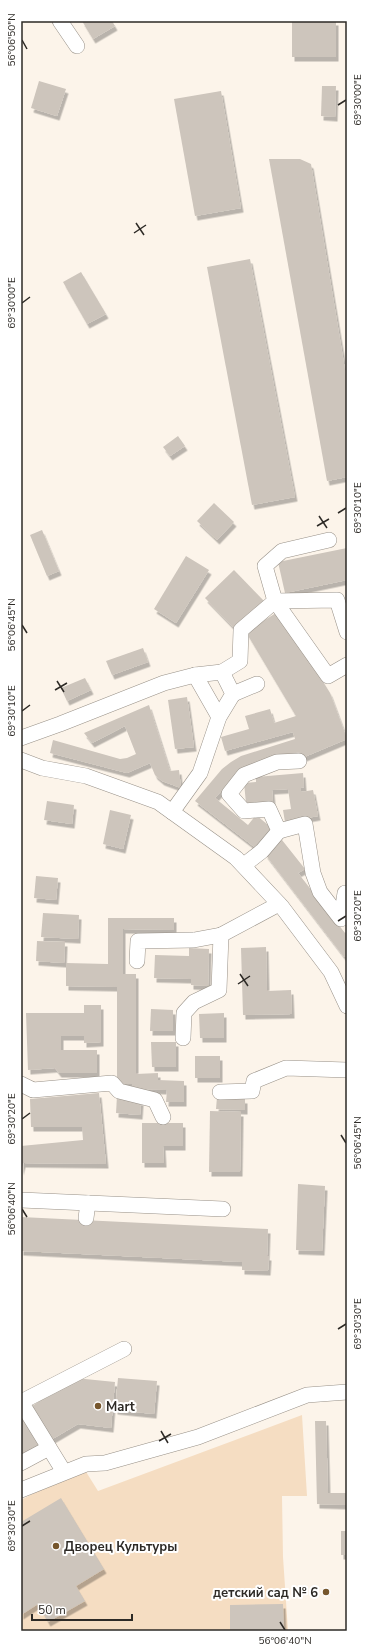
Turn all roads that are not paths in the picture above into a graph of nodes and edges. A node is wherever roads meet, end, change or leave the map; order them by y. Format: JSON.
{"nodes":[{"id":1,"x":60,"y":21,"type":"edge"},
{"id":2,"x":77,"y":46,"type":"dead end"},
{"id":3,"x":329,"y":540,"type":"dead end"},
{"id":4,"x":275,"y":601,"type":"junction"},
{"id":5,"x":347,"y":632,"type":"edge"},
{"id":6,"x":347,"y":665,"type":"edge"},
{"id":7,"x":222,"y":672,"type":"junction"},
{"id":8,"x":195,"y":675,"type":"junction"},
{"id":9,"x":257,"y":684,"type":"dead end"},
{"id":10,"x":234,"y":694,"type":"junction"},
{"id":11,"x":219,"y":717,"type":"junction"},
{"id":12,"x":21,"y":738,"type":"edge"},
{"id":13,"x":21,"y":760,"type":"edge"},
{"id":14,"x":299,"y":761,"type":"dead end"},
{"id":15,"x":172,"y":812,"type":"junction"},
{"id":16,"x":279,"y":831,"type":"junction"},
{"id":17,"x":244,"y":865,"type":"junction"},
{"id":18,"x":345,"y":893,"type":"dead end"},
{"id":19,"x":280,"y":904,"type":"junction"},
{"id":20,"x":221,"y":935,"type":"junction"},
{"id":21,"x":137,"y":961,"type":"dead end"},
{"id":22,"x":347,"y":1006,"type":"edge"},
{"id":23,"x":183,"y":1038,"type":"dead end"},
{"id":24,"x":347,"y":1070,"type":"edge"},
{"id":25,"x":21,"y":1084,"type":"edge"},
{"id":26,"x":220,"y":1092,"type":"dead end"},
{"id":27,"x":163,"y":1117,"type":"dead end"},
{"id":28,"x":21,"y":1200,"type":"edge"},
{"id":29,"x":223,"y":1209,"type":"dead end"},
{"id":30,"x":124,"y":1349,"type":"dead end"},
{"id":31,"x":347,"y":1392,"type":"edge"},
{"id":32,"x":21,"y":1402,"type":"edge"},
{"id":33,"x":49,"y":1448,"type":"junction"},
{"id":34,"x":21,"y":1463,"type":"edge"},
{"id":35,"x":64,"y":1472,"type":"junction"},
{"id":36,"x":21,"y":1490,"type":"edge"}],
"edges":[{"from":1,"to":2,"type":"street"},
{"from":3,"to":4,"type":"street"},
{"from":4,"to":5,"type":"street"},
{"from":4,"to":6,"type":"street"},
{"from":4,"to":7,"type":"street"},
{"from":7,"to":8,"type":"street"},
{"from":7,"to":10,"type":"street"},
{"from":8,"to":11,"type":"street"},
{"from":8,"to":12,"type":"street"},
{"from":9,"to":10,"type":"street"},
{"from":10,"to":11,"type":"street"},
{"from":11,"to":15,"type":"street"},
{"from":13,"to":15,"type":"street"},
{"from":14,"to":16,"type":"street"},
{"from":15,"to":17,"type":"street"},
{"from":16,"to":17,"type":"street"},
{"from":16,"to":18,"type":"street"},
{"from":17,"to":19,"type":"street"},
{"from":19,"to":20,"type":"street"},
{"from":19,"to":22,"type":"street"},
{"from":20,"to":21,"type":"street"},
{"from":20,"to":23,"type":"street"},
{"from":24,"to":26,"type":"street"},
{"from":25,"to":27,"type":"street"},
{"from":28,"to":29,"type":"street"},
{"from":30,"to":32,"type":"street"},
{"from":31,"to":35,"type":"street"},
{"from":32,"to":33,"type":"street"},
{"from":33,"to":34,"type":"street"},
{"from":33,"to":35,"type":"street"},
{"from":35,"to":36,"type":"street"}]}
